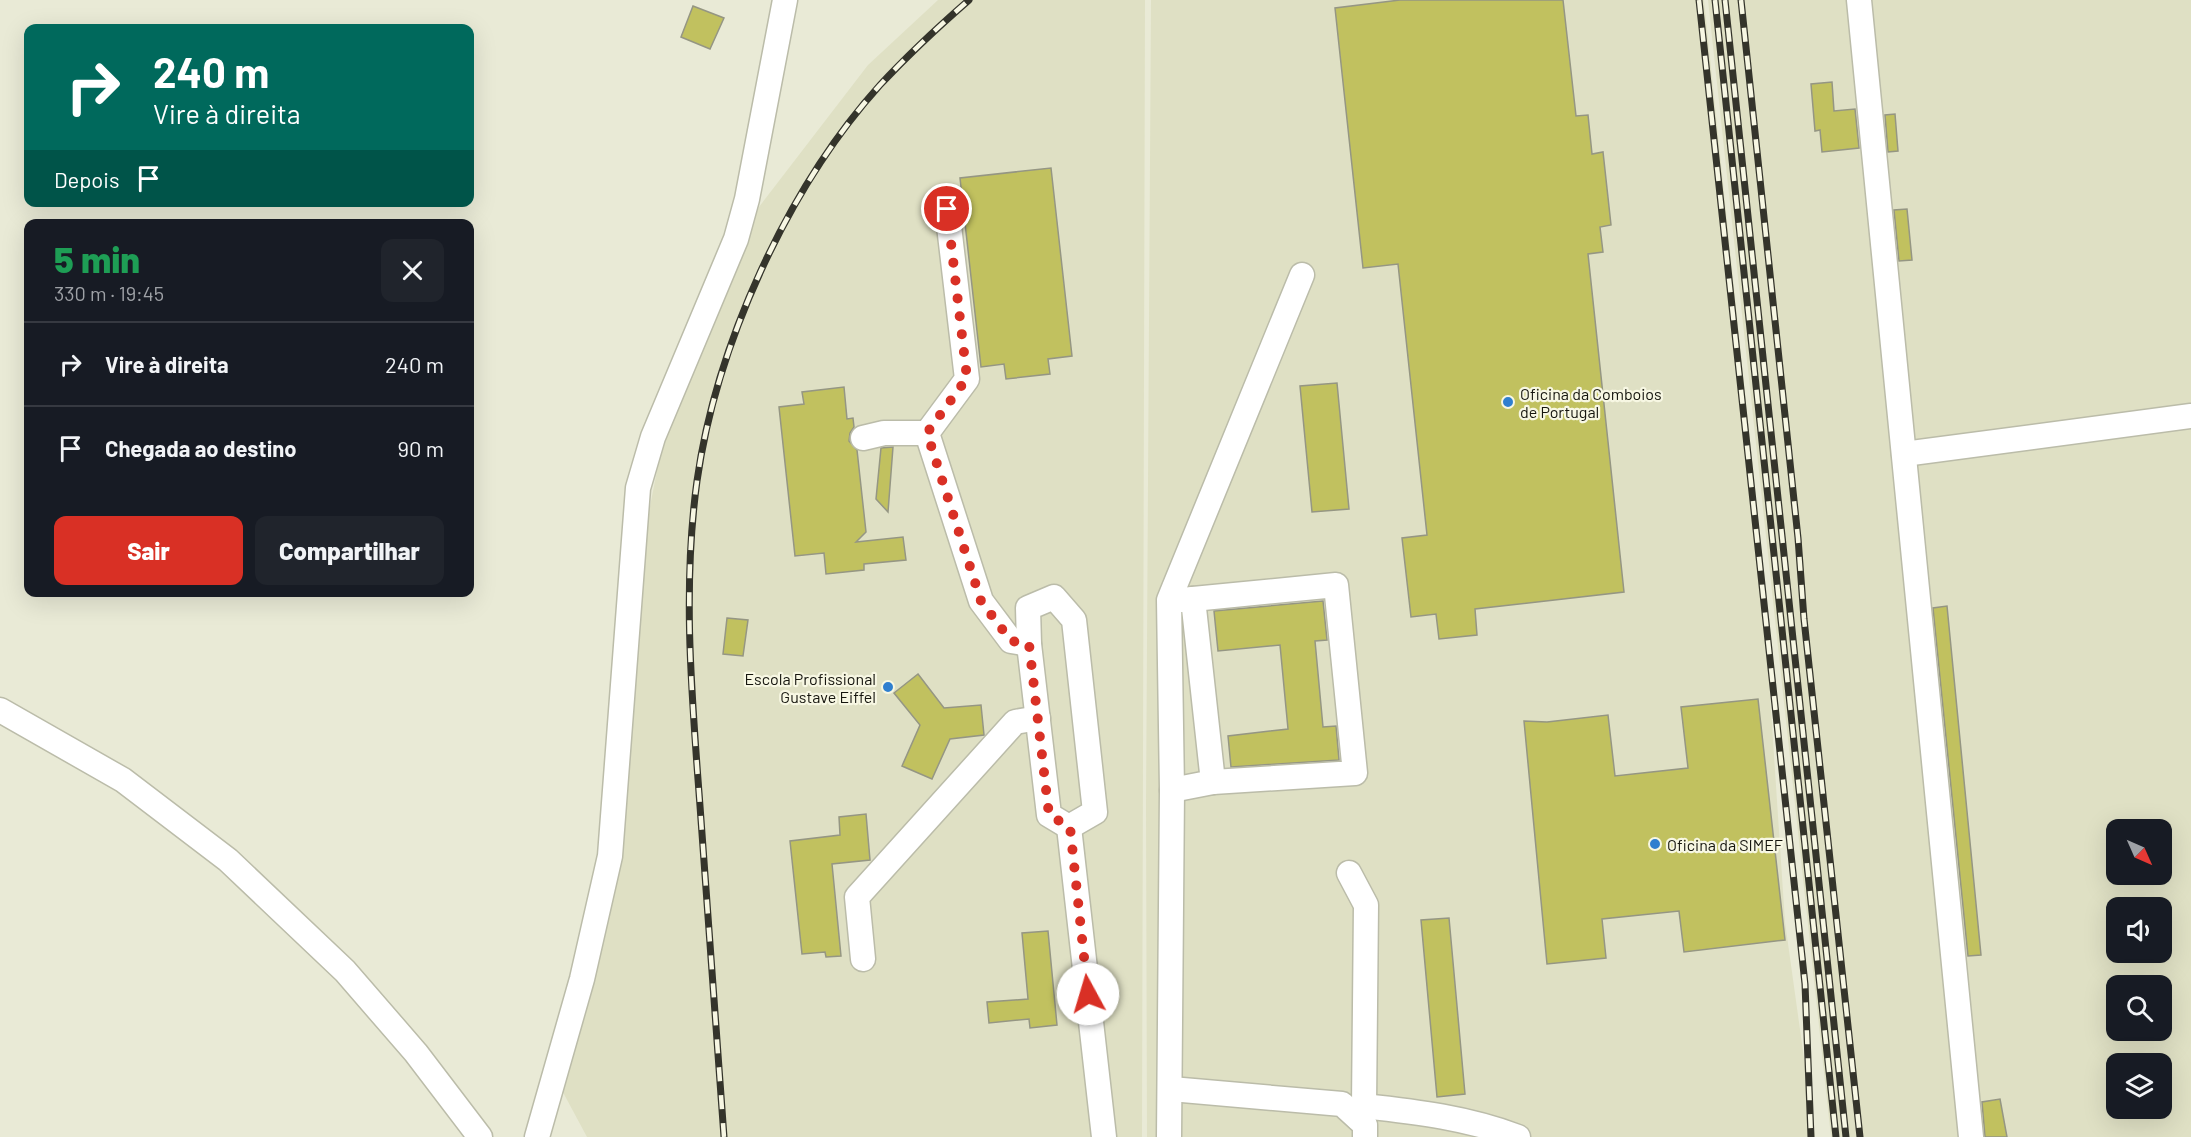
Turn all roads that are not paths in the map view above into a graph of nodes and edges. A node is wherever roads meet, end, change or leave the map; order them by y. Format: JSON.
{"nodes":[{"id":1,"x":785,"y":0,"type":"edge"},
{"id":2,"x":1859,"y":0,"type":"edge"},
{"id":3,"x":947,"y":209,"type":"dead end"},
{"id":4,"x":1302,"y":275,"type":"dead end"},
{"id":5,"x":2191,"y":416,"type":"edge"},
{"id":6,"x":927,"y":433,"type":"junction"},
{"id":7,"x":863,"y":438,"type":"dead end"},
{"id":8,"x":1904,"y":454,"type":"junction"},
{"id":9,"x":1193,"y":599,"type":"junction"},
{"id":10,"x":1169,"y":600,"type":"junction"},
{"id":11,"x":1029,"y":644,"type":"junction"},
{"id":12,"x":0,"y":710,"type":"edge"},
{"id":13,"x":1038,"y":718,"type":"junction"},
{"id":14,"x":1213,"y":782,"type":"junction"},
{"id":15,"x":1172,"y":790,"type":"junction"},
{"id":16,"x":1070,"y":827,"type":"junction"},
{"id":17,"x":1349,"y":873,"type":"dead end"},
{"id":18,"x":863,"y":959,"type":"dead end"},
{"id":19,"x":1171,"y":1089,"type":"junction"},
{"id":20,"x":1362,"y":1121,"type":"edge"},
{"id":21,"x":480,"y":1137,"type":"edge"},
{"id":22,"x":537,"y":1137,"type":"edge"},
{"id":23,"x":1104,"y":1137,"type":"edge"},
{"id":24,"x":1169,"y":1137,"type":"edge"},
{"id":25,"x":1518,"y":1137,"type":"edge"},
{"id":26,"x":1971,"y":1137,"type":"edge"}],
"edges":[{"from":1,"to":22,"type":"street"},
{"from":2,"to":8,"type":"street"},
{"from":3,"to":6,"type":"street"},
{"from":4,"to":10,"type":"street"},
{"from":5,"to":8,"type":"street"},
{"from":6,"to":7,"type":"street"},
{"from":6,"to":11,"type":"street"},
{"from":8,"to":26,"type":"street"},
{"from":9,"to":10,"type":"street"},
{"from":9,"to":14,"type":"street"},
{"from":9,"to":14,"type":"street"},
{"from":10,"to":15,"type":"street"},
{"from":11,"to":13,"type":"street"},
{"from":11,"to":16,"type":"street"},
{"from":12,"to":21,"type":"street"},
{"from":13,"to":16,"type":"street"},
{"from":13,"to":18,"type":"street"},
{"from":14,"to":15,"type":"street"},
{"from":15,"to":19,"type":"street"},
{"from":16,"to":23,"type":"street"},
{"from":17,"to":20,"type":"street"},
{"from":19,"to":20,"type":"street"},
{"from":19,"to":24,"type":"street"},
{"from":20,"to":25,"type":"street"}]}
